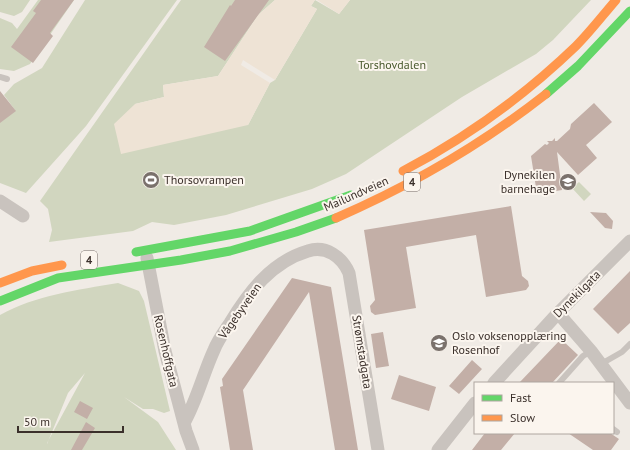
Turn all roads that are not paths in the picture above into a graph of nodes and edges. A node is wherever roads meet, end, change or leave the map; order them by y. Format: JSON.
{"nodes":[{"id":1,"x":616,"y":0,"type":"edge"},
{"id":2,"x":630,"y":11,"type":"edge"},
{"id":3,"x":0,"y":77,"type":"edge"},
{"id":4,"x":7,"y":79,"type":"dead end"},
{"id":5,"x":392,"y":176,"type":"dead end"},
{"id":6,"x":359,"y":192,"type":"dead end"},
{"id":7,"x":0,"y":201,"type":"edge"},
{"id":8,"x":23,"y":216,"type":"dead end"},
{"id":9,"x":630,"y":241,"type":"edge"},
{"id":10,"x":146,"y":250,"type":"junction"},
{"id":11,"x":123,"y":254,"type":"dead end"},
{"id":12,"x":339,"y":257,"type":"joint"},
{"id":13,"x":70,"y":264,"type":"dead end"},
{"id":14,"x":148,"y":264,"type":"junction"},
{"id":15,"x":0,"y":282,"type":"edge"},
{"id":16,"x":0,"y":301,"type":"edge"},
{"id":17,"x":558,"y":313,"type":"junction"},
{"id":18,"x":630,"y":344,"type":"edge"},
{"id":19,"x":591,"y":351,"type":"junction"},
{"id":20,"x":601,"y":364,"type":"junction"},
{"id":21,"x":495,"y":382,"type":"edge"},
{"id":22,"x":560,"y":382,"type":"edge"},
{"id":23,"x":474,"y":404,"type":"edge"},
{"id":24,"x":630,"y":404,"type":"edge"},
{"id":25,"x":184,"y":423,"type":"junction"},
{"id":26,"x":193,"y":450,"type":"edge"},
{"id":27,"x":378,"y":450,"type":"edge"},
{"id":28,"x":438,"y":450,"type":"edge"}],
"edges":[{"from":1,"to":5,"type":"main road","name":"Mailundveien","number":"4"},
{"from":2,"to":14,"type":"main road","name":"Mailundveien","number":"4"},
{"from":3,"to":4,"type":"lane"},
{"from":6,"to":10,"type":"main road","name":"Mailundveien"},
{"from":7,"to":8,"type":"street"},
{"from":9,"to":17,"type":"street","name":"Dynekilgata"},
{"from":10,"to":11,"type":"main road","name":"Mailundveien"},
{"from":10,"to":14,"type":"street","name":"Rosenhoffgata"},
{"from":12,"to":25,"type":"street","name":"Vågebyveien"},
{"from":12,"to":27,"type":"street","name":"Strømstadgata"},
{"from":13,"to":15,"type":"main road","number":"4"},
{"from":14,"to":16,"type":"main road","name":"Mailundveien","number":"4"},
{"from":14,"to":25,"type":"street","name":"Rosenhoffgata"},
{"from":17,"to":19,"type":"street"},
{"from":17,"to":21,"type":"street","name":"Dynekilgata"},
{"from":18,"to":20,"type":"lane"},
{"from":19,"to":20,"type":"street"},
{"from":19,"to":22,"type":"lane"},
{"from":20,"to":24,"type":"street"},
{"from":23,"to":28,"type":"street"},
{"from":25,"to":26,"type":"street","name":"Rosenhoffgata"}]}
